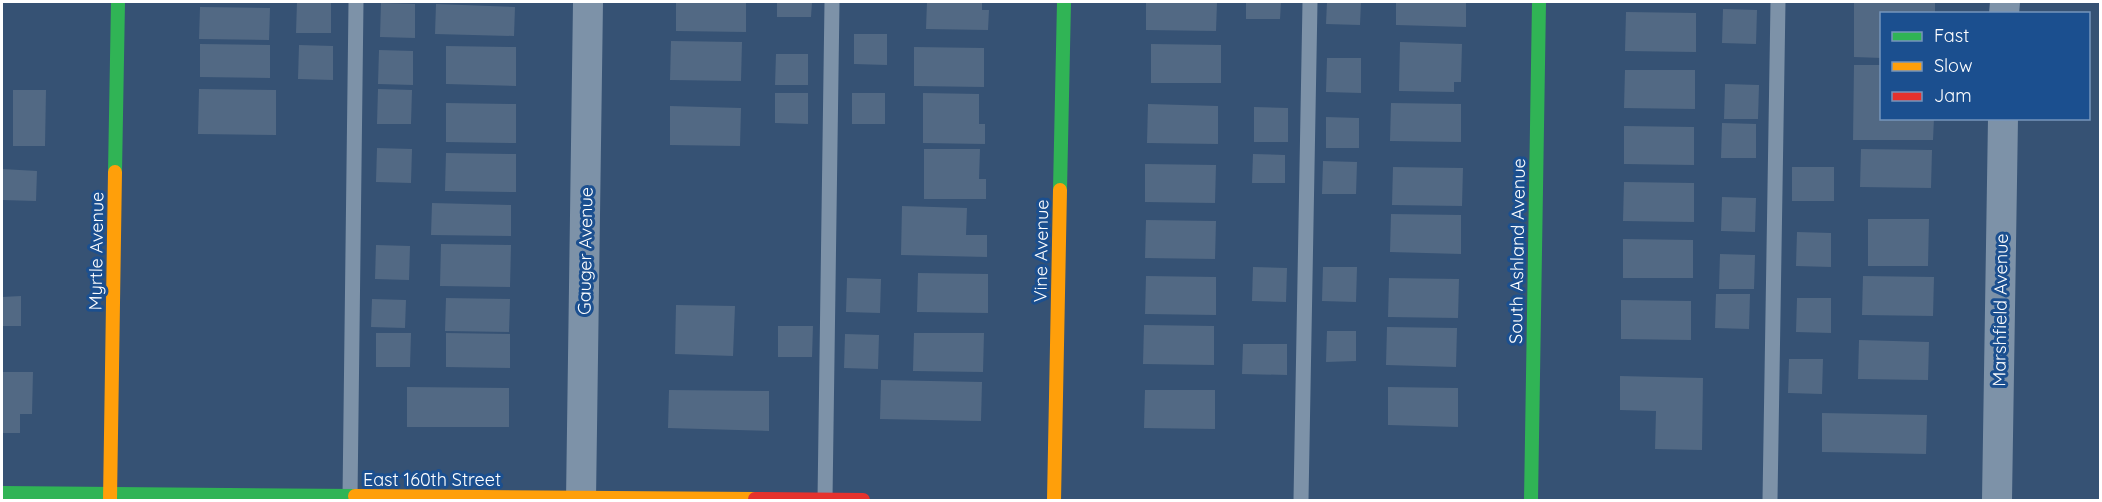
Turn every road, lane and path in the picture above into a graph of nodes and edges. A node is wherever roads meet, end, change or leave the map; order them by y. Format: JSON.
{"nodes":[{"id":1,"x":118,"y":2,"type":"edge"},
{"id":2,"x":356,"y":2,"type":"edge"},
{"id":3,"x":588,"y":2,"type":"edge"},
{"id":4,"x":832,"y":2,"type":"edge"},
{"id":5,"x":1064,"y":2,"type":"edge"},
{"id":6,"x":1310,"y":2,"type":"edge"},
{"id":7,"x":1539,"y":2,"type":"edge"},
{"id":8,"x":1778,"y":2,"type":"edge"},
{"id":9,"x":2003,"y":120,"type":"edge"},
{"id":10,"x":2,"y":493,"type":"edge"},
{"id":11,"x":110,"y":497,"type":"edge"},
{"id":12,"x":350,"y":498,"type":"edge"},
{"id":13,"x":581,"y":499,"type":"edge"},
{"id":14,"x":825,"y":500,"type":"edge"},
{"id":15,"x":863,"y":501,"type":"edge"},
{"id":16,"x":1054,"y":501,"type":"edge"},
{"id":17,"x":1301,"y":501,"type":"edge"},
{"id":18,"x":1531,"y":501,"type":"edge"},
{"id":19,"x":1770,"y":501,"type":"edge"},
{"id":20,"x":1997,"y":501,"type":"edge"}],
"edges":[{"from":1,"to":11,"type":"street","name":"Myrtle Avenue"},
{"from":2,"to":12,"type":"lane"},
{"from":3,"to":13,"type":"street","name":"Gauger Avenue"},
{"from":4,"to":14,"type":"lane"},
{"from":5,"to":16,"type":"street","name":"Vine Avenue"},
{"from":6,"to":17,"type":"lane"},
{"from":7,"to":18,"type":"street","name":"South Ashland Avenue"},
{"from":8,"to":19,"type":"lane"},
{"from":9,"to":20,"type":"street","name":"Marshfield Avenue"},
{"from":10,"to":11,"type":"street","name":"East 160th Street"},
{"from":11,"to":12,"type":"street","name":"East 160th Street"},
{"from":12,"to":13,"type":"street","name":"East 160th Street"},
{"from":13,"to":14,"type":"street","name":"East 160th Street"},
{"from":14,"to":15,"type":"street","name":"East 160th Street"}]}
